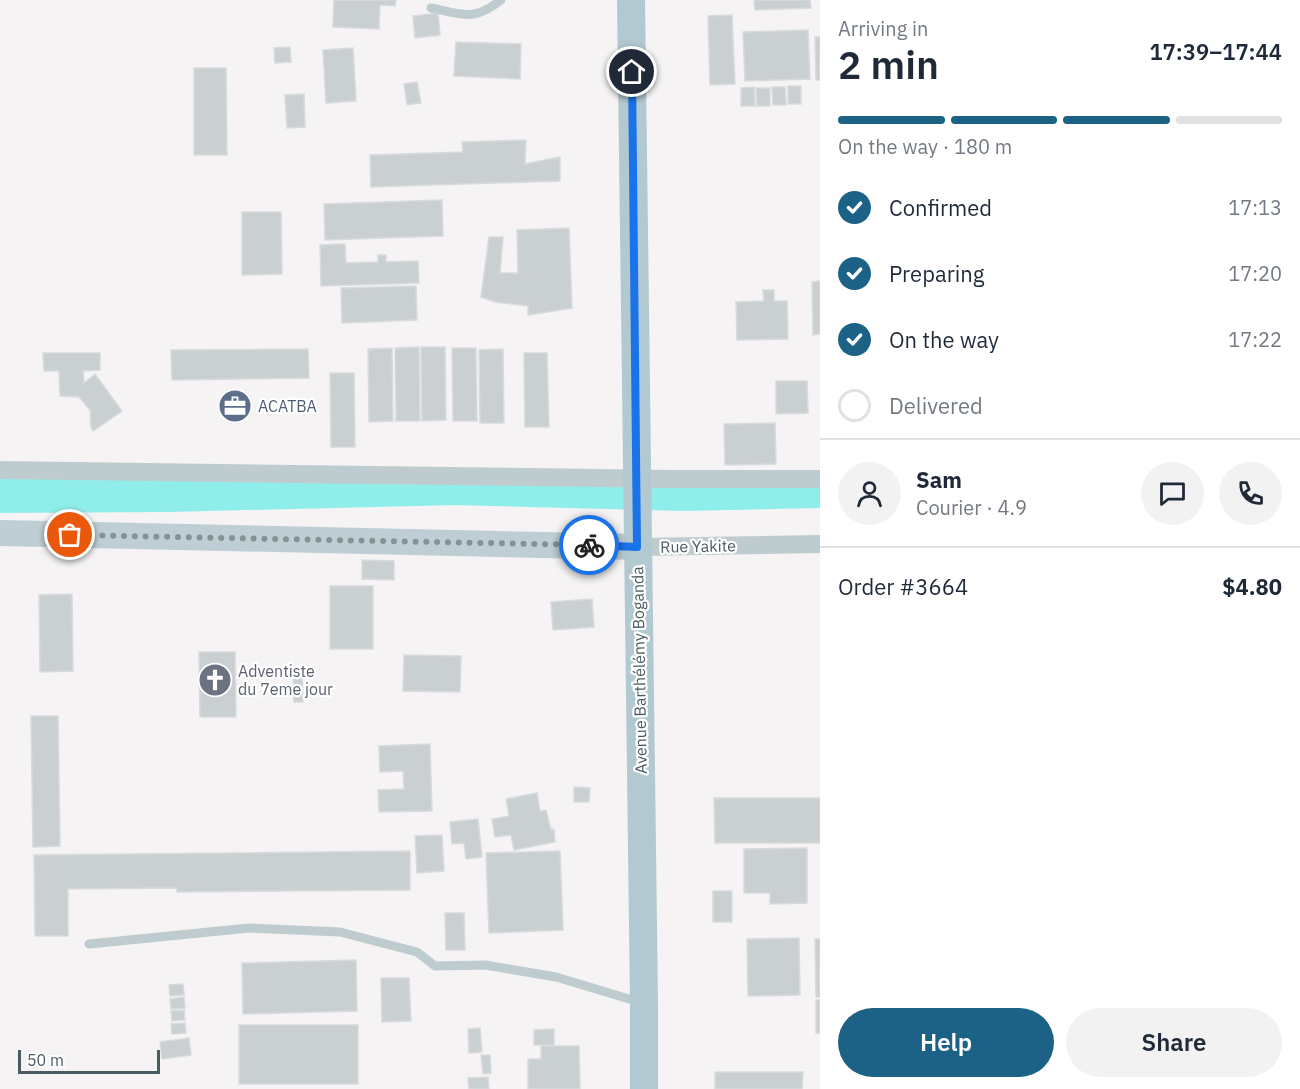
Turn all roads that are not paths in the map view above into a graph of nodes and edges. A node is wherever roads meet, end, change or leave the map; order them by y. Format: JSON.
{"nodes":[{"id":1,"x":501,"y":0,"type":"edge"},
{"id":2,"x":631,"y":0,"type":"edge"},
{"id":3,"x":431,"y":8,"type":"dead end"},
{"id":4,"x":0,"y":470,"type":"edge"},
{"id":5,"x":636,"y":478,"type":"junction"},
{"id":6,"x":820,"y":479,"type":"edge"},
{"id":7,"x":0,"y":533,"type":"edge"},
{"id":8,"x":637,"y":535,"type":"junction"},
{"id":9,"x":820,"y":544,"type":"edge"},
{"id":10,"x":89,"y":944,"type":"dead end"},
{"id":11,"x":644,"y":1003,"type":"junction"},
{"id":12,"x":644,"y":1089,"type":"edge"}],
"edges":[{"from":1,"to":3,"type":"lane"},
{"from":2,"to":5,"type":"main road","name":"Avenue Barthélémy Boganda"},
{"from":4,"to":5,"type":"street"},
{"from":5,"to":6,"type":"street"},
{"from":5,"to":8,"type":"main road","name":"Avenue Barthélémy Boganda"},
{"from":7,"to":8,"type":"main road","name":"Rue Yakite"},
{"from":8,"to":9,"type":"street","name":"Rue Yakite"},
{"from":8,"to":11,"type":"main road","name":"Avenue Barthélémy Boganda"},
{"from":10,"to":11,"type":"lane"},
{"from":11,"to":12,"type":"main road","name":"Avenue Barthélémy Boganda"}]}
